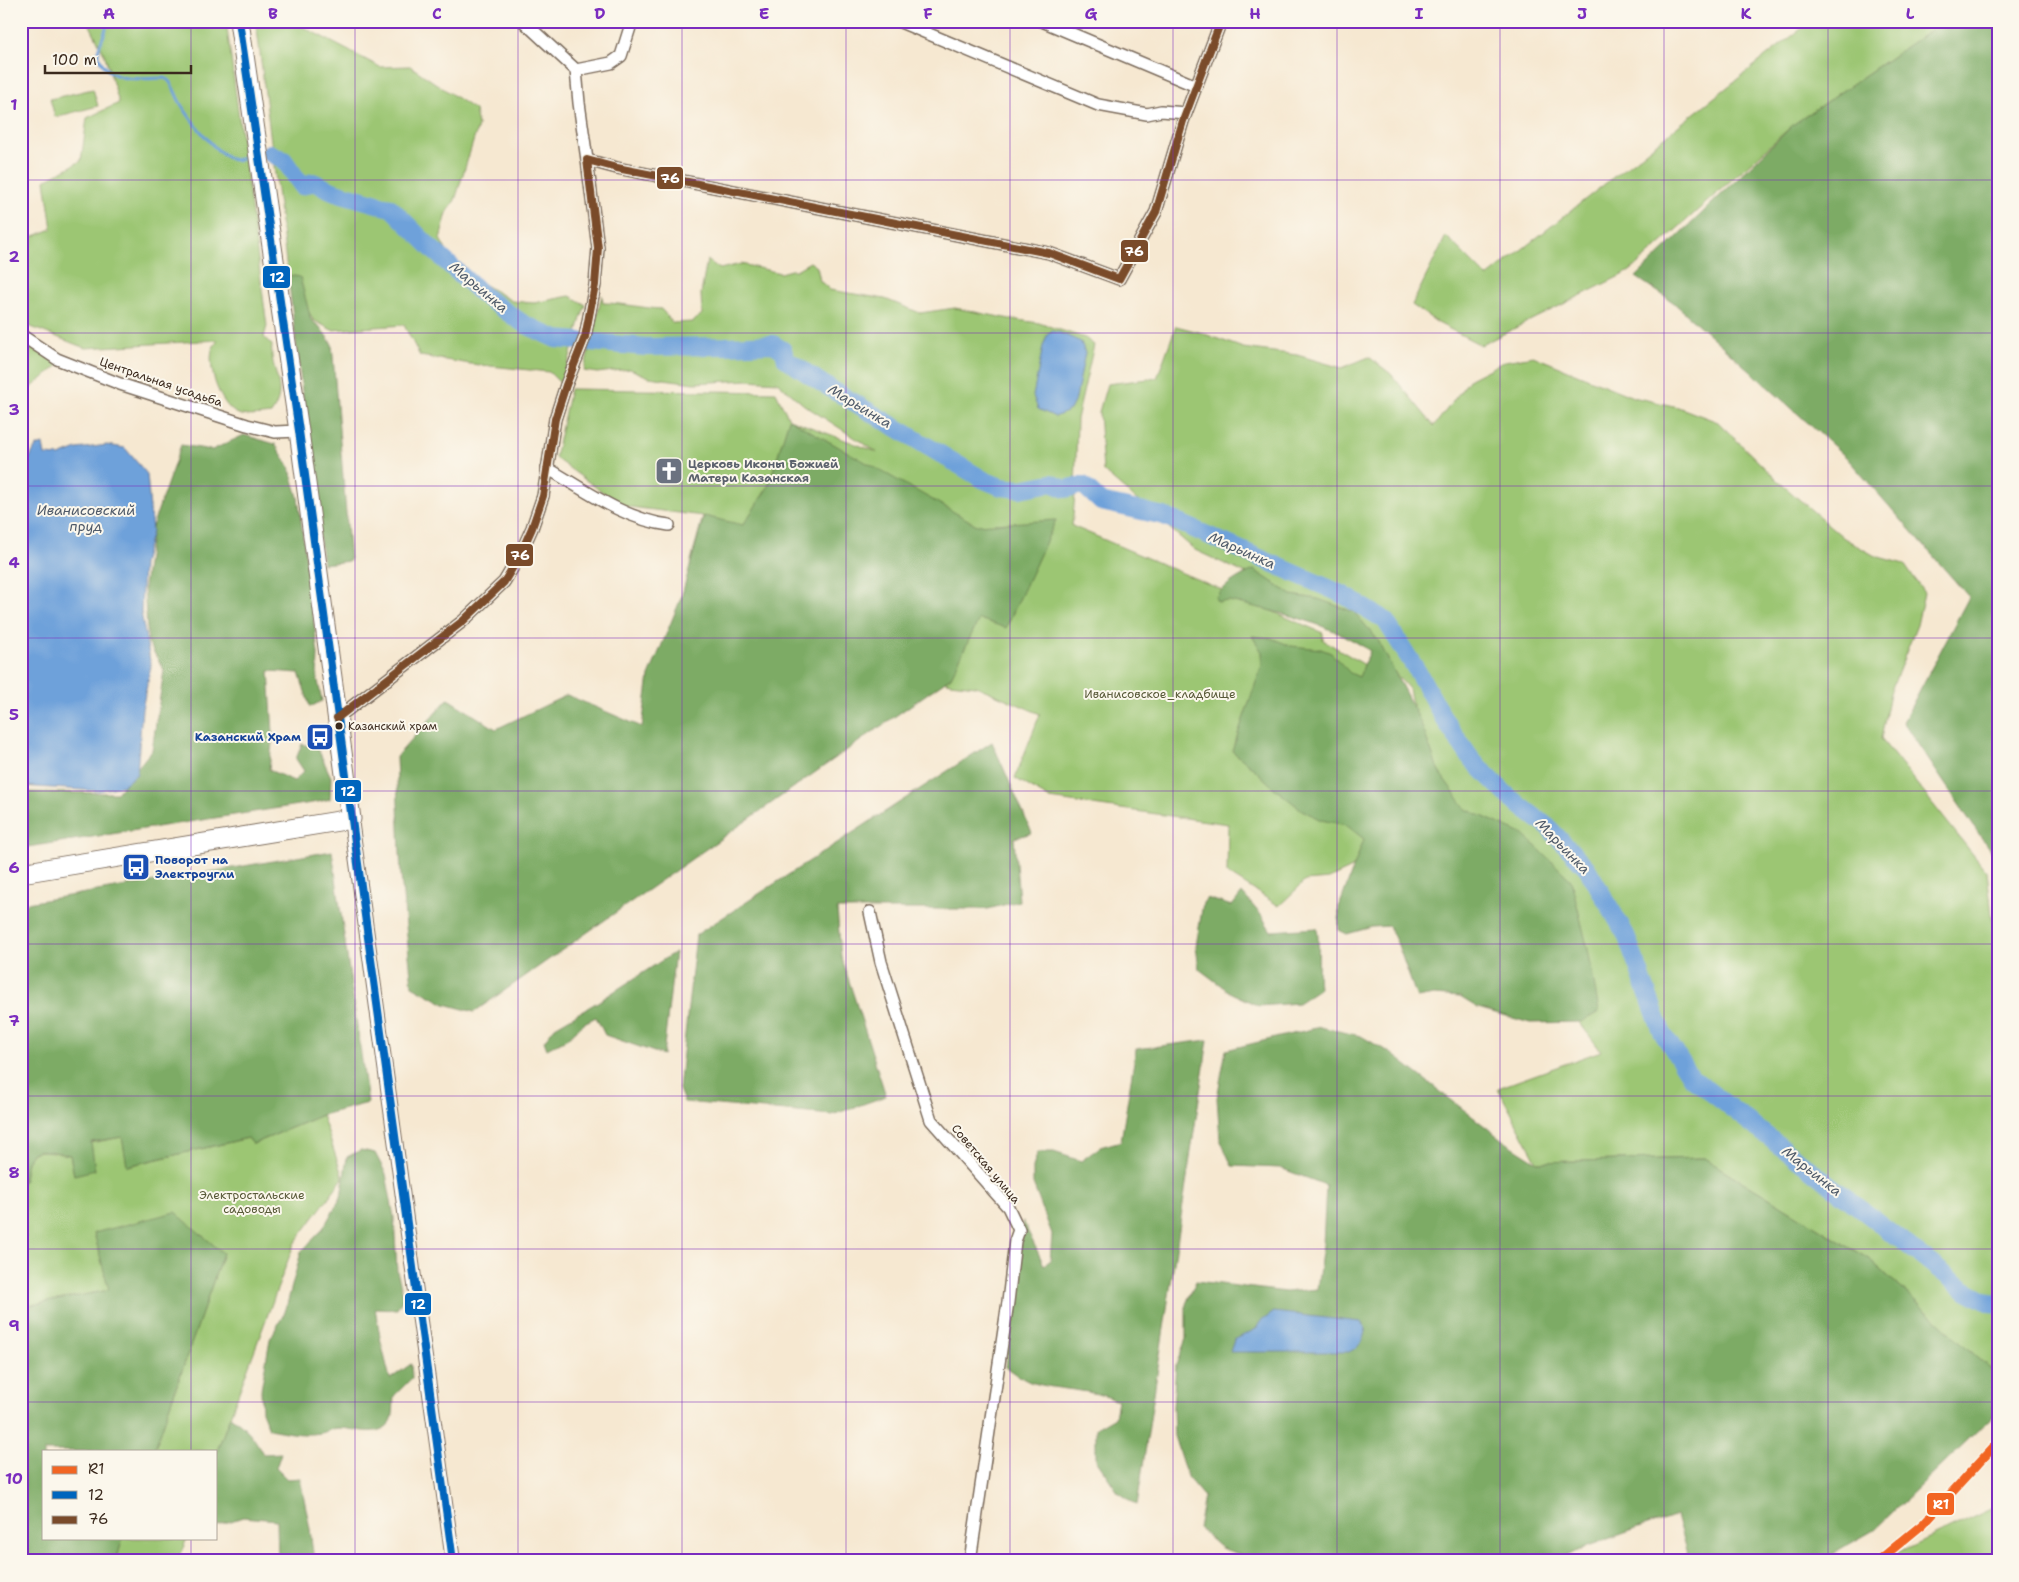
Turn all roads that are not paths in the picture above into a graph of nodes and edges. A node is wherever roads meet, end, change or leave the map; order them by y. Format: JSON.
{"nodes":[{"id":1,"x":239,"y":21,"type":"edge"},
{"id":2,"x":523,"y":21,"type":"edge"},
{"id":3,"x":632,"y":21,"type":"edge"},
{"id":4,"x":898,"y":21,"type":"edge"},
{"id":5,"x":1042,"y":21,"type":"edge"},
{"id":6,"x":1221,"y":21,"type":"edge"},
{"id":7,"x":576,"y":70,"type":"junction"},
{"id":8,"x":1196,"y":86,"type":"junction"},
{"id":9,"x":1186,"y":112,"type":"junction"},
{"id":10,"x":587,"y":160,"type":"junction"},
{"id":11,"x":21,"y":335,"type":"edge"},
{"id":12,"x":298,"y":431,"type":"junction"},
{"id":13,"x":547,"y":468,"type":"junction"},
{"id":14,"x":669,"y":525,"type":"dead end"},
{"id":15,"x":337,"y":718,"type":"junction"},
{"id":16,"x":351,"y":819,"type":"junction"},
{"id":17,"x":21,"y":873,"type":"edge"},
{"id":18,"x":870,"y":912,"type":"dead end"},
{"id":19,"x":453,"y":1561,"type":"edge"},
{"id":20,"x":970,"y":1561,"type":"edge"}],
"edges":[{"from":1,"to":12,"type":"highway"},
{"from":2,"to":7,"type":"street"},
{"from":3,"to":7,"type":"street"},
{"from":4,"to":9,"type":"street"},
{"from":5,"to":8,"type":"street"},
{"from":6,"to":8,"type":"street"},
{"from":7,"to":10,"type":"street"},
{"from":8,"to":9,"type":"street"},
{"from":9,"to":10,"type":"street"},
{"from":10,"to":13,"type":"street"},
{"from":11,"to":12,"type":"street","name":"Центральная усадьба"},
{"from":12,"to":15,"type":"highway"},
{"from":13,"to":14,"type":"street"},
{"from":13,"to":15,"type":"street"},
{"from":15,"to":16,"type":"highway"},
{"from":16,"to":17,"type":"highway"},
{"from":16,"to":19,"type":"street"},
{"from":18,"to":20,"type":"street","name":"Советская улица"}]}
